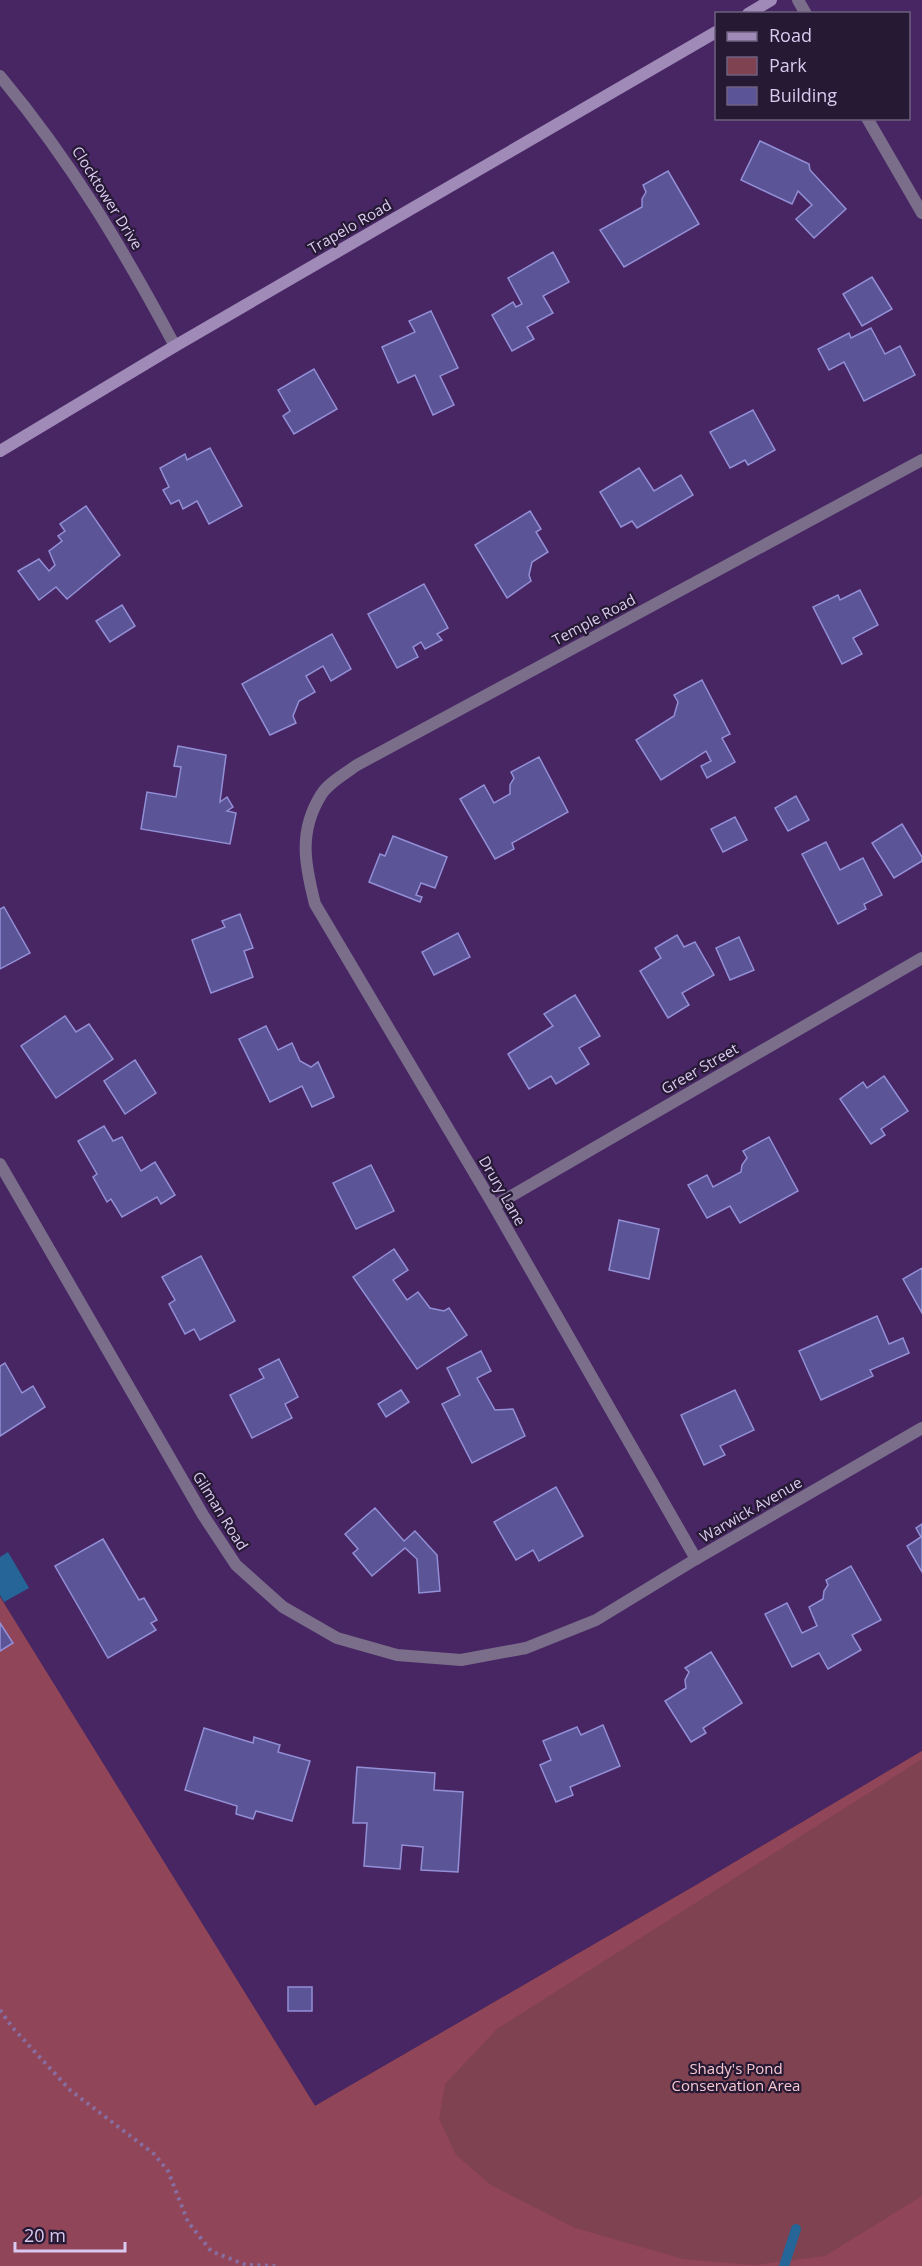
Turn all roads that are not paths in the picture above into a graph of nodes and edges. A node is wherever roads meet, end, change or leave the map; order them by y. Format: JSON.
{"nodes":[{"id":1,"x":771,"y":0,"type":"edge"},
{"id":2,"x":751,"y":12,"type":"edge"},
{"id":3,"x":715,"y":33,"type":"edge"},
{"id":4,"x":0,"y":76,"type":"edge"},
{"id":5,"x":868,"y":120,"type":"edge"},
{"id":6,"x":922,"y":213,"type":"edge"},
{"id":7,"x":175,"y":346,"type":"junction"},
{"id":8,"x":0,"y":451,"type":"edge"},
{"id":9,"x":922,"y":460,"type":"edge"},
{"id":10,"x":306,"y":831,"type":"joint"},
{"id":11,"x":922,"y":958,"type":"edge"},
{"id":12,"x":0,"y":1164,"type":"edge"},
{"id":13,"x":494,"y":1206,"type":"junction"},
{"id":14,"x":922,"y":1428,"type":"edge"},
{"id":15,"x":696,"y":1559,"type":"junction"},
{"id":16,"x":596,"y":1620,"type":"joint"}],
"edges":[{"from":1,"to":2,"type":"main road"},
{"from":3,"to":7,"type":"main road","name":"Trapelo Road"},
{"from":4,"to":7,"type":"street","name":"Clocktower Drive"},
{"from":5,"to":6,"type":"street"},
{"from":7,"to":8,"type":"main road","name":"Trapelo Road"},
{"from":9,"to":10,"type":"street","name":"Temple Road"},
{"from":10,"to":13,"type":"street","name":"Drury Lane"},
{"from":11,"to":13,"type":"street","name":"Greer Street"},
{"from":12,"to":16,"type":"street","name":"Gilman Road"},
{"from":13,"to":15,"type":"street","name":"Drury Lane"},
{"from":14,"to":15,"type":"street","name":"Warwick Avenue"},
{"from":15,"to":16,"type":"street","name":"Warwick Avenue"}]}
